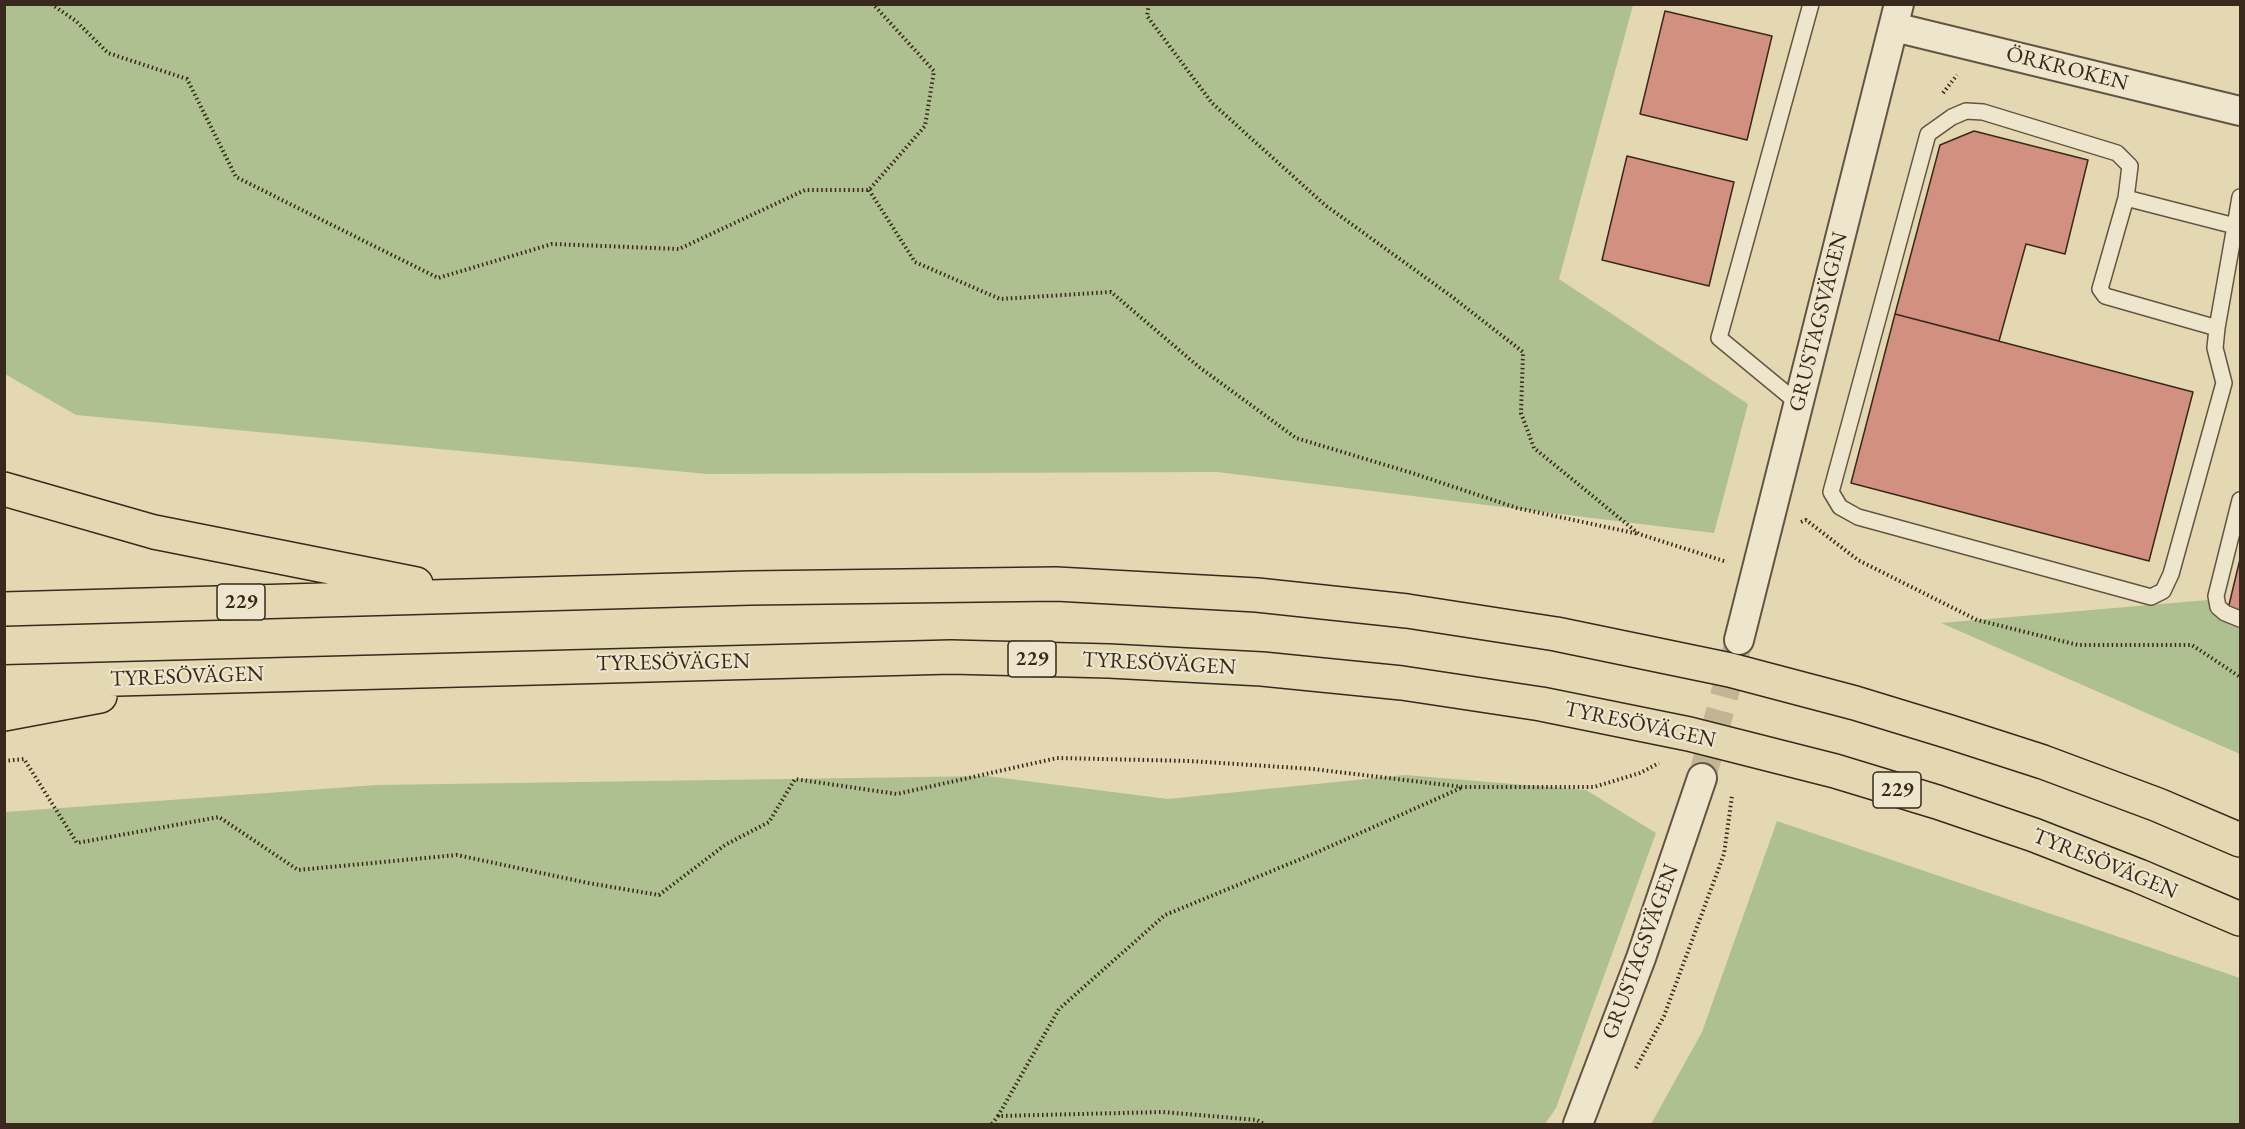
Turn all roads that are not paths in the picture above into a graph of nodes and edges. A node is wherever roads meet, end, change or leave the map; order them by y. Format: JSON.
{"nodes":[{"id":1,"x":1811,"y":4,"type":"edge"},
{"id":2,"x":1897,"y":16,"type":"edge"},
{"id":3,"x":2241,"y":111,"type":"edge"},
{"id":4,"x":2241,"y":197,"type":"edge"},
{"id":5,"x":2126,"y":198,"type":"junction"},
{"id":6,"x":2235,"y":226,"type":"junction"},
{"id":7,"x":2217,"y":328,"type":"junction"},
{"id":8,"x":1799,"y":404,"type":"junction"},
{"id":9,"x":4,"y":489,"type":"edge"},
{"id":10,"x":2241,"y":500,"type":"edge"},
{"id":11,"x":477,"y":596,"type":"junction"},
{"id":12,"x":4,"y":609,"type":"edge"},
{"id":13,"x":2241,"y":619,"type":"edge"},
{"id":14,"x":1739,"y":640,"type":"tunnel mouth"},
{"id":15,"x":202,"y":677,"type":"junction"},
{"id":16,"x":4,"y":682,"type":"edge"},
{"id":17,"x":4,"y":714,"type":"edge"},
{"id":18,"x":1702,"y":778,"type":"tunnel mouth"},
{"id":19,"x":2241,"y":840,"type":"edge"},
{"id":20,"x":2241,"y":919,"type":"edge"},
{"id":21,"x":1578,"y":1125,"type":"edge"}],
"edges":[{"from":1,"to":8,"type":"lane"},
{"from":2,"to":3,"type":"street","name":"ÖRKROKEN"},
{"from":2,"to":8,"type":"street","name":"GRUSTAGSVÄGEN"},
{"from":4,"to":6,"type":"lane"},
{"from":5,"to":6,"type":"lane"},
{"from":5,"to":7,"type":"lane"},
{"from":5,"to":7,"type":"lane"},
{"from":6,"to":7,"type":"lane"},
{"from":8,"to":14,"type":"street","name":"GRUSTAGSVÄGEN"},
{"from":9,"to":11,"type":"highway"},
{"from":10,"to":13,"type":"lane"},
{"from":11,"to":12,"type":"highway","number":"229"},
{"from":11,"to":19,"type":"highway","number":"229"},
{"from":15,"to":16,"type":"highway","name":"TYRESÖVÄGEN","number":"229"},
{"from":15,"to":17,"type":"highway"},
{"from":15,"to":20,"type":"highway","name":"TYRESÖVÄGEN","number":"229"},
{"from":18,"to":21,"type":"street","name":"GRUSTAGSVÄGEN"}]}
